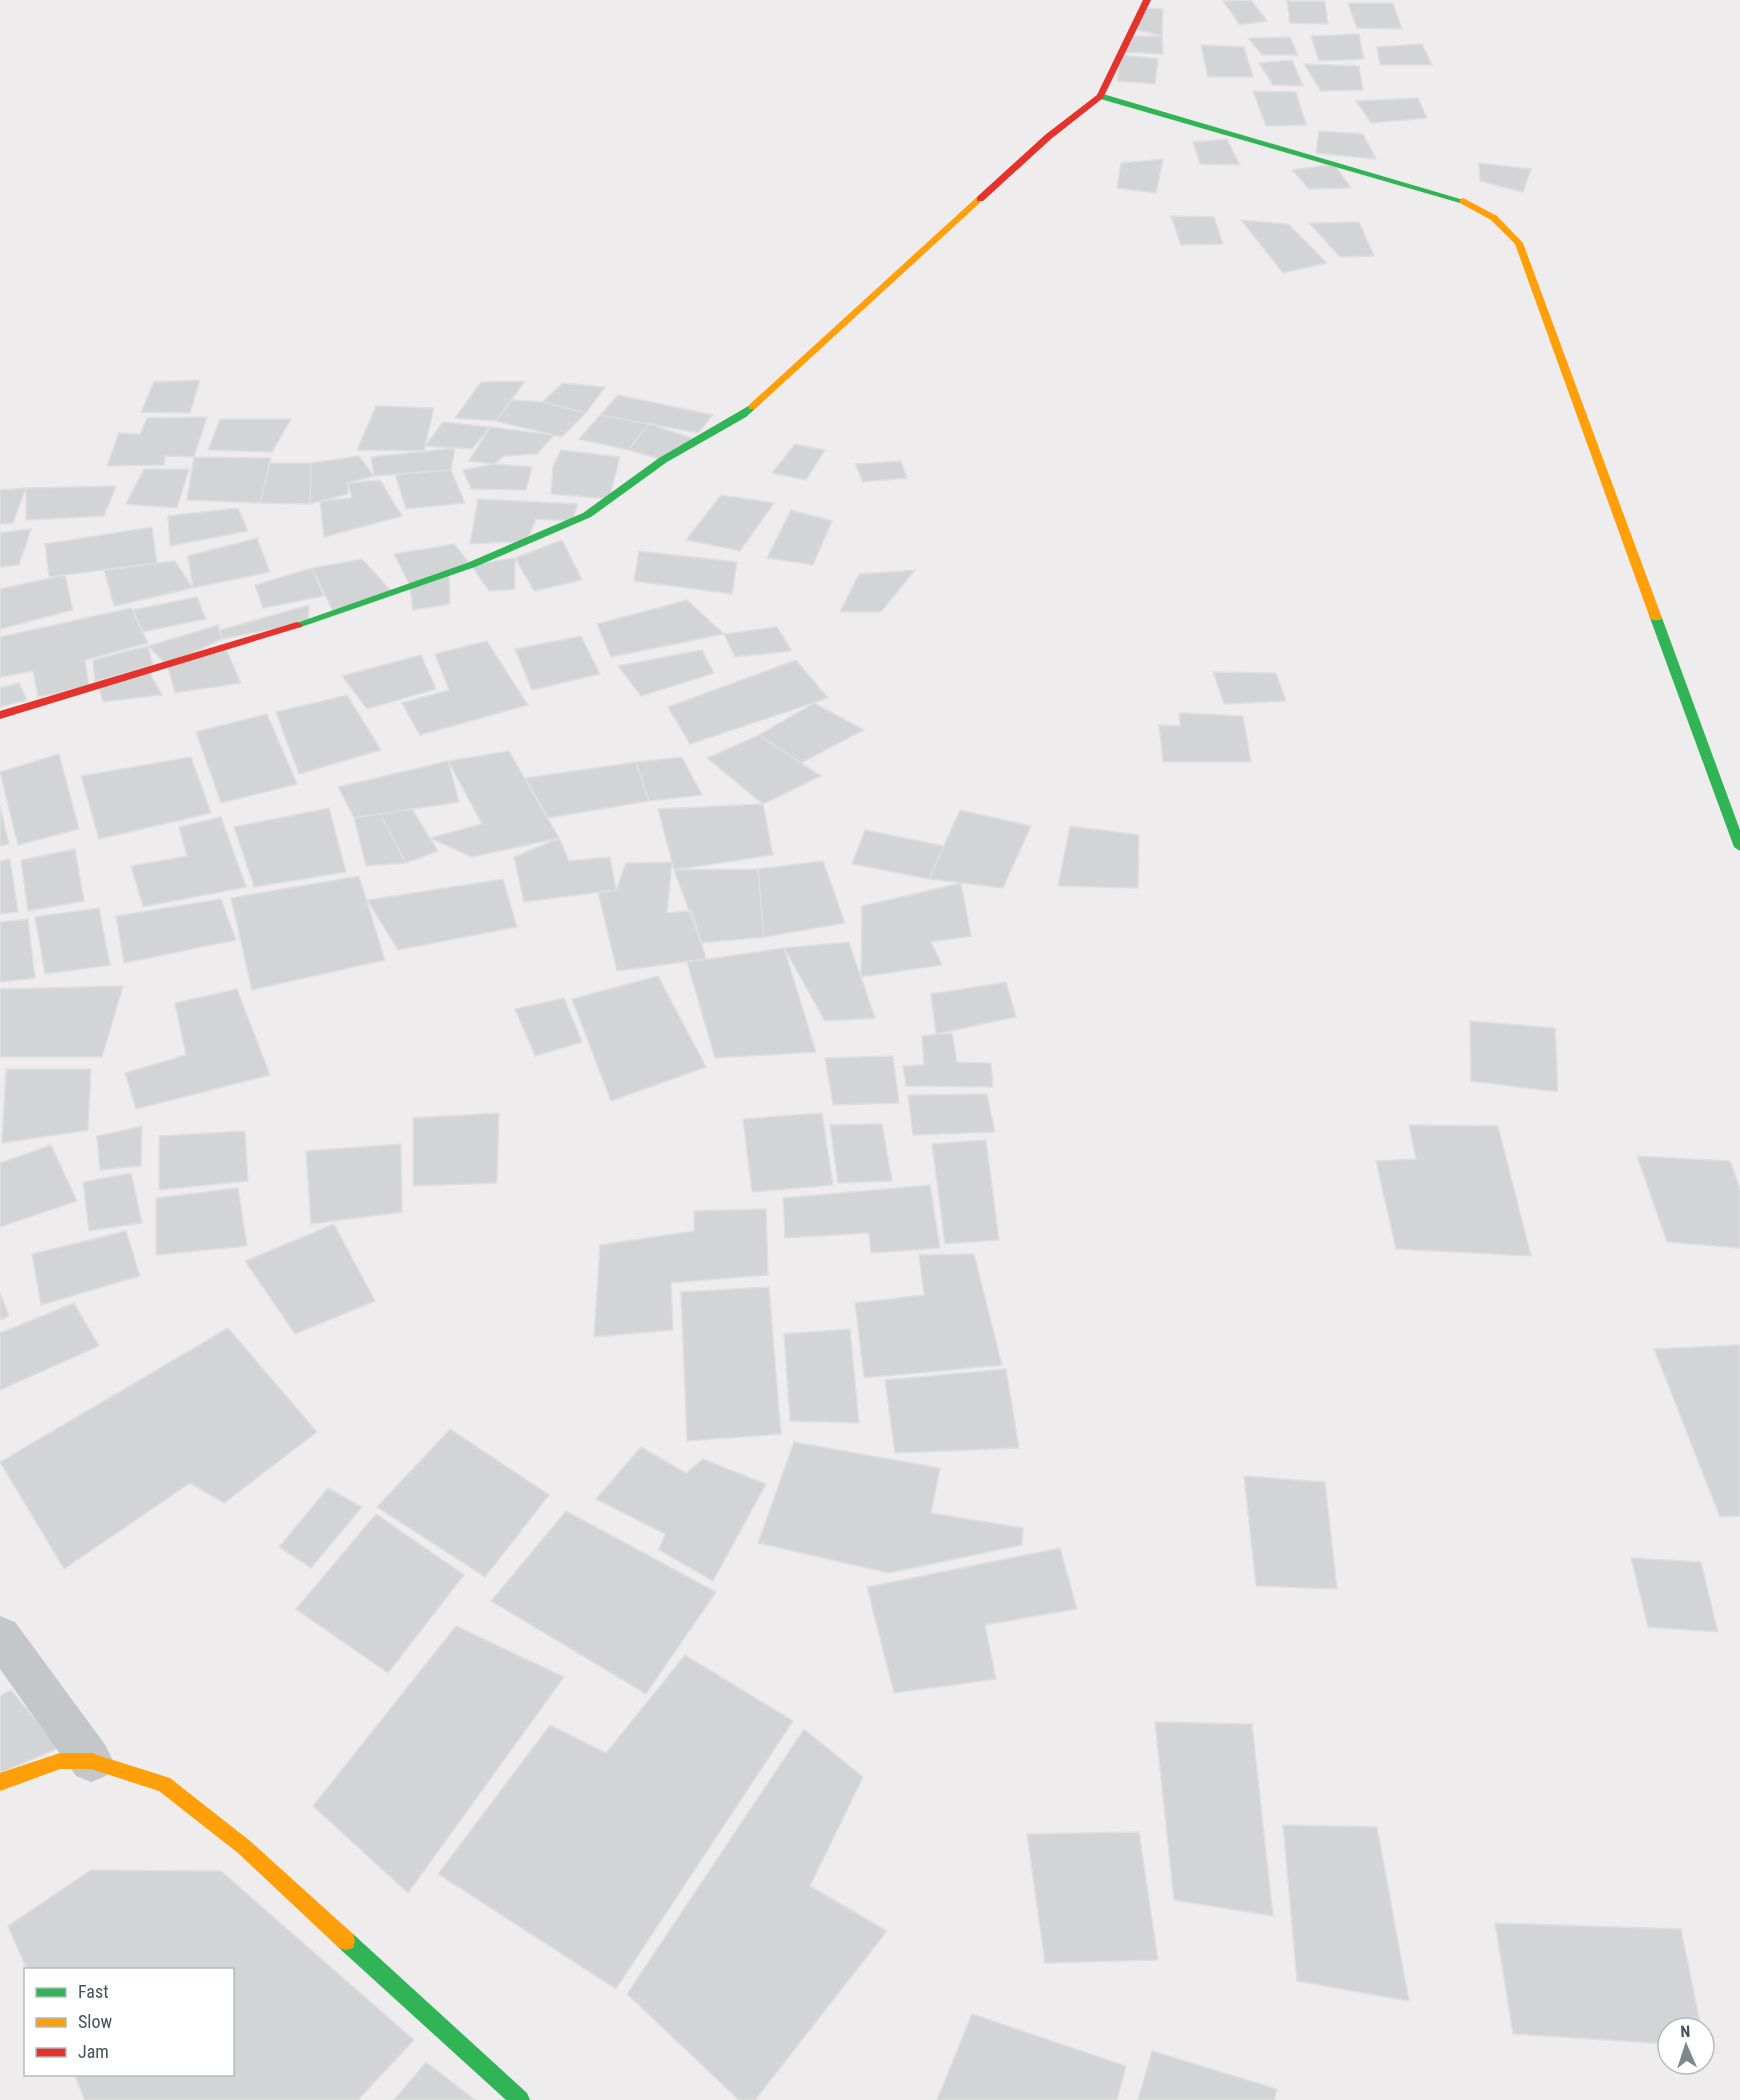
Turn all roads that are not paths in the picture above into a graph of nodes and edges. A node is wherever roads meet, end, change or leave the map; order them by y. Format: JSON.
{"nodes":[{"id":1,"x":1147,"y":0,"type":"edge"},
{"id":2,"x":1100,"y":96,"type":"junction"},
{"id":3,"x":0,"y":715,"type":"edge"},
{"id":4,"x":1740,"y":847,"type":"edge"},
{"id":5,"x":0,"y":1635,"type":"edge"},
{"id":6,"x":91,"y":1761,"type":"junction"},
{"id":7,"x":0,"y":1782,"type":"edge"},
{"id":8,"x":520,"y":2100,"type":"edge"}],
"edges":[{"from":1,"to":2,"type":"street"},
{"from":2,"to":3,"type":"street"},
{"from":2,"to":4,"type":"street"},
{"from":5,"to":6,"type":"street"},
{"from":6,"to":7,"type":"street"},
{"from":6,"to":8,"type":"street"}]}
